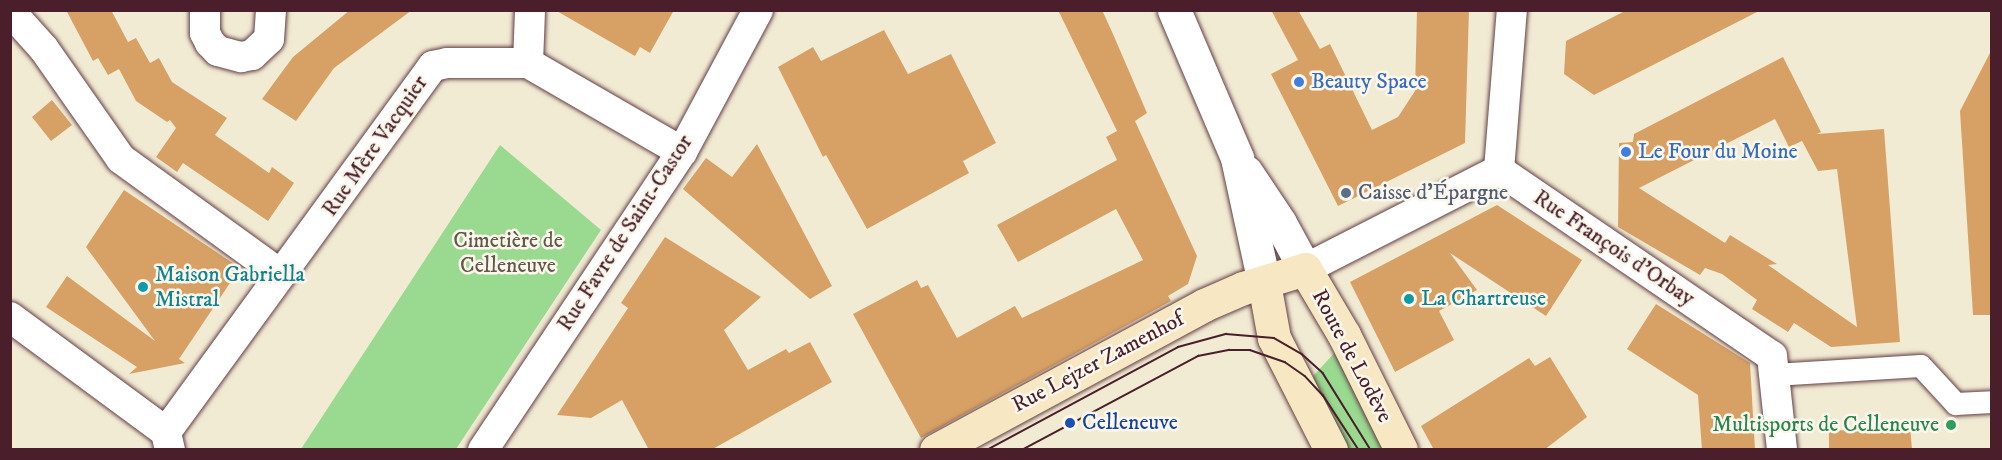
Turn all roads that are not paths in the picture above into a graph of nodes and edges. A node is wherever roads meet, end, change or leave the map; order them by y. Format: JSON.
{"nodes":[{"id":1,"x":205,"y":10,"type":"edge"},
{"id":2,"x":530,"y":10,"type":"edge"},
{"id":3,"x":758,"y":10,"type":"edge"},
{"id":4,"x":1174,"y":10,"type":"edge"},
{"id":5,"x":1512,"y":10,"type":"edge"},
{"id":6,"x":10,"y":11,"type":"edge"},
{"id":7,"x":276,"y":12,"type":"edge"},
{"id":8,"x":528,"y":63,"type":"junction"},
{"id":9,"x":682,"y":152,"type":"junction"},
{"id":10,"x":1236,"y":158,"type":"junction"},
{"id":11,"x":1499,"y":170,"type":"junction"},
{"id":12,"x":1305,"y":269,"type":"junction"},
{"id":13,"x":280,"y":274,"type":"junction"},
{"id":14,"x":1264,"y":283,"type":"junction"},
{"id":15,"x":10,"y":317,"type":"edge"},
{"id":16,"x":1774,"y":375,"type":"junction"},
{"id":17,"x":1992,"y":402,"type":"edge"},
{"id":18,"x":168,"y":441,"type":"edge"},
{"id":19,"x":483,"y":450,"type":"edge"},
{"id":20,"x":936,"y":450,"type":"edge"},
{"id":21,"x":1330,"y":450,"type":"edge"},
{"id":22,"x":1401,"y":450,"type":"edge"},
{"id":23,"x":1782,"y":450,"type":"edge"}],
"edges":[{"from":1,"to":7,"type":"street"},
{"from":2,"to":8,"type":"street"},
{"from":3,"to":9,"type":"street","name":"Rue Favre de Saint-Castor"},
{"from":4,"to":10,"type":"street"},
{"from":5,"to":11,"type":"street"},
{"from":6,"to":13,"type":"street"},
{"from":8,"to":9,"type":"street"},
{"from":8,"to":13,"type":"street","name":"Rue Mère Vacquier"},
{"from":9,"to":19,"type":"street","name":"Rue Favre de Saint-Castor"},
{"from":10,"to":12,"type":"street"},
{"from":10,"to":14,"type":"street"},
{"from":11,"to":12,"type":"street"},
{"from":11,"to":16,"type":"street","name":"Rue François d'Orbay"},
{"from":12,"to":14,"type":"main road","name":"Route de Lodève"},
{"from":12,"to":22,"type":"main road","name":"Route de Lodève"},
{"from":13,"to":18,"type":"street","name":"Rue Mère Vacquier"},
{"from":14,"to":20,"type":"main road","name":"Rue Lejzer Zamenhof"},
{"from":14,"to":21,"type":"main road"},
{"from":15,"to":18,"type":"street"},
{"from":16,"to":17,"type":"street"},
{"from":16,"to":23,"type":"street","name":"Rue François d'Orbay"}]}
